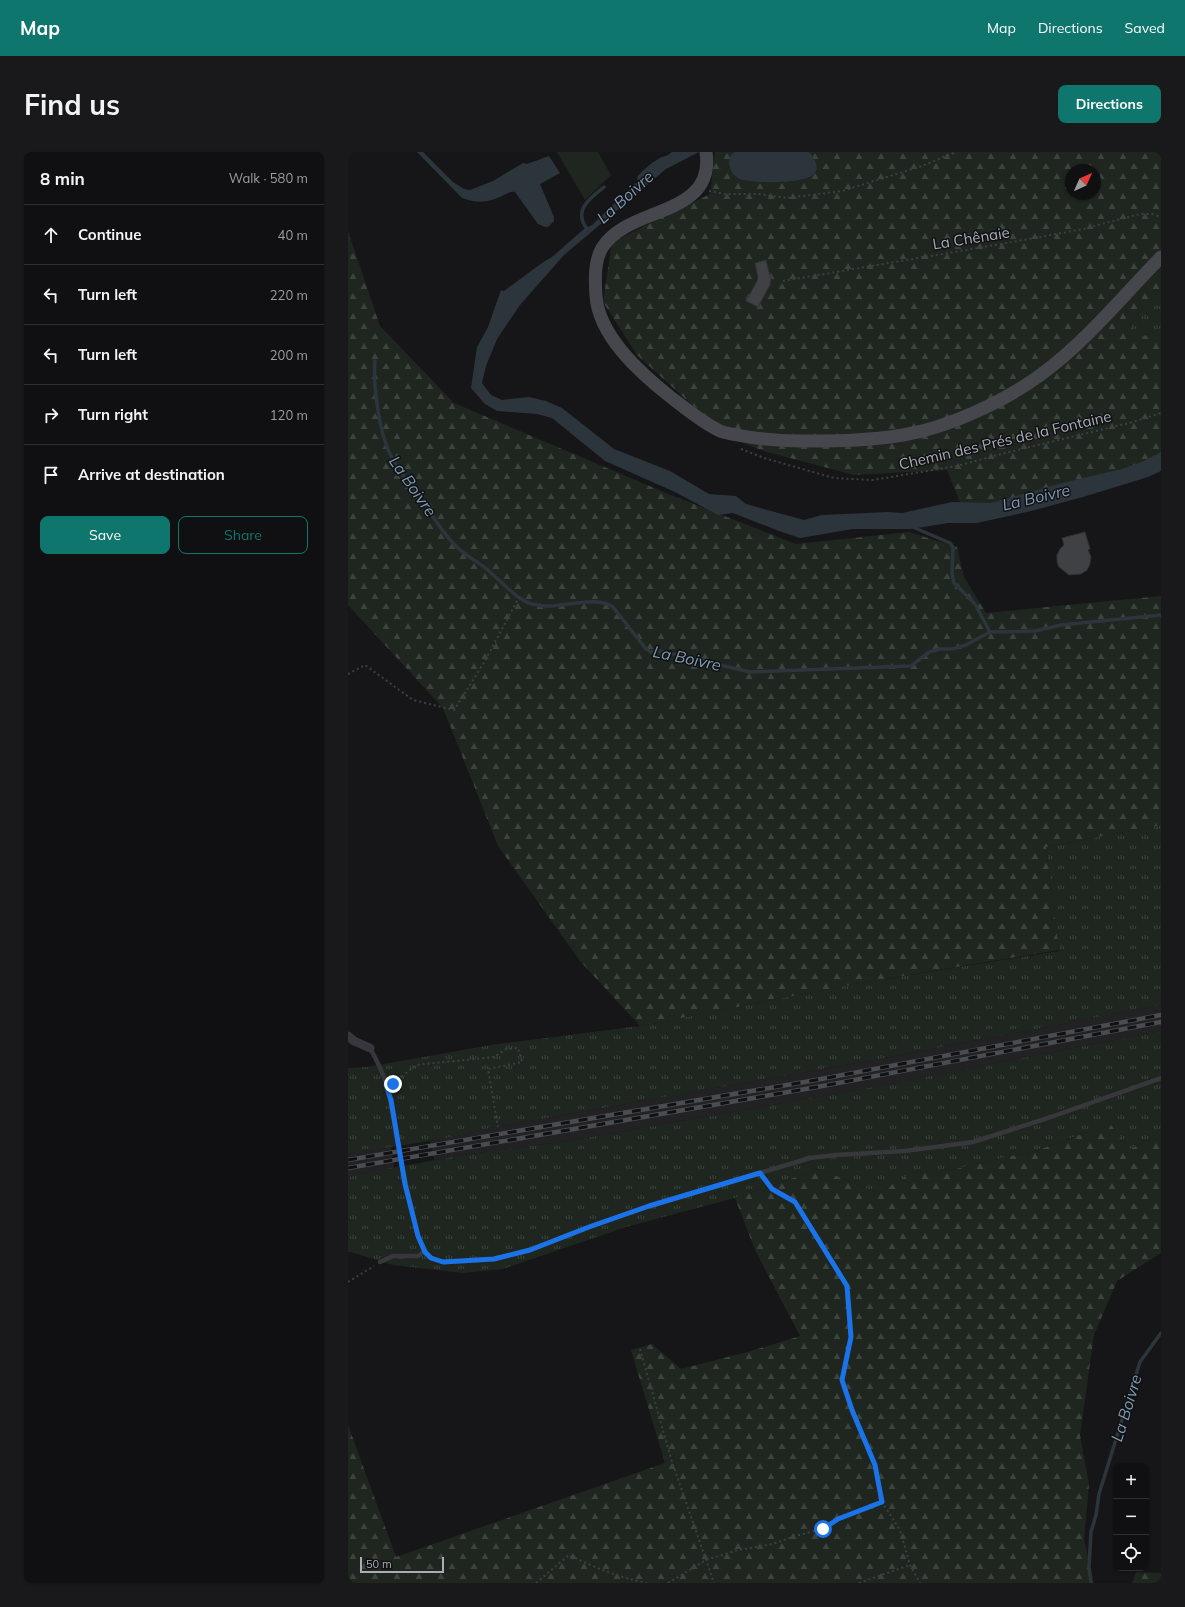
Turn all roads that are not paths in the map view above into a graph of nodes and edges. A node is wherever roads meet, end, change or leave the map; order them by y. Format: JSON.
{"nodes":[{"id":1,"x":707,"y":153,"type":"edge"},
{"id":2,"x":1161,"y":257,"type":"edge"},
{"id":3,"x":348,"y":1036,"type":"edge"},
{"id":4,"x":370,"y":1048,"type":"joint"},
{"id":5,"x":1161,"y":1078,"type":"edge"},
{"id":6,"x":425,"y":1252,"type":"junction"},
{"id":7,"x":380,"y":1262,"type":"road end"}],
"edges":[{"from":1,"to":2,"type":"street"},
{"from":3,"to":4,"type":"street"},
{"from":4,"to":6,"type":"lane","bridge":true},
{"from":5,"to":6,"type":"lane"},
{"from":6,"to":7,"type":"lane"}]}
